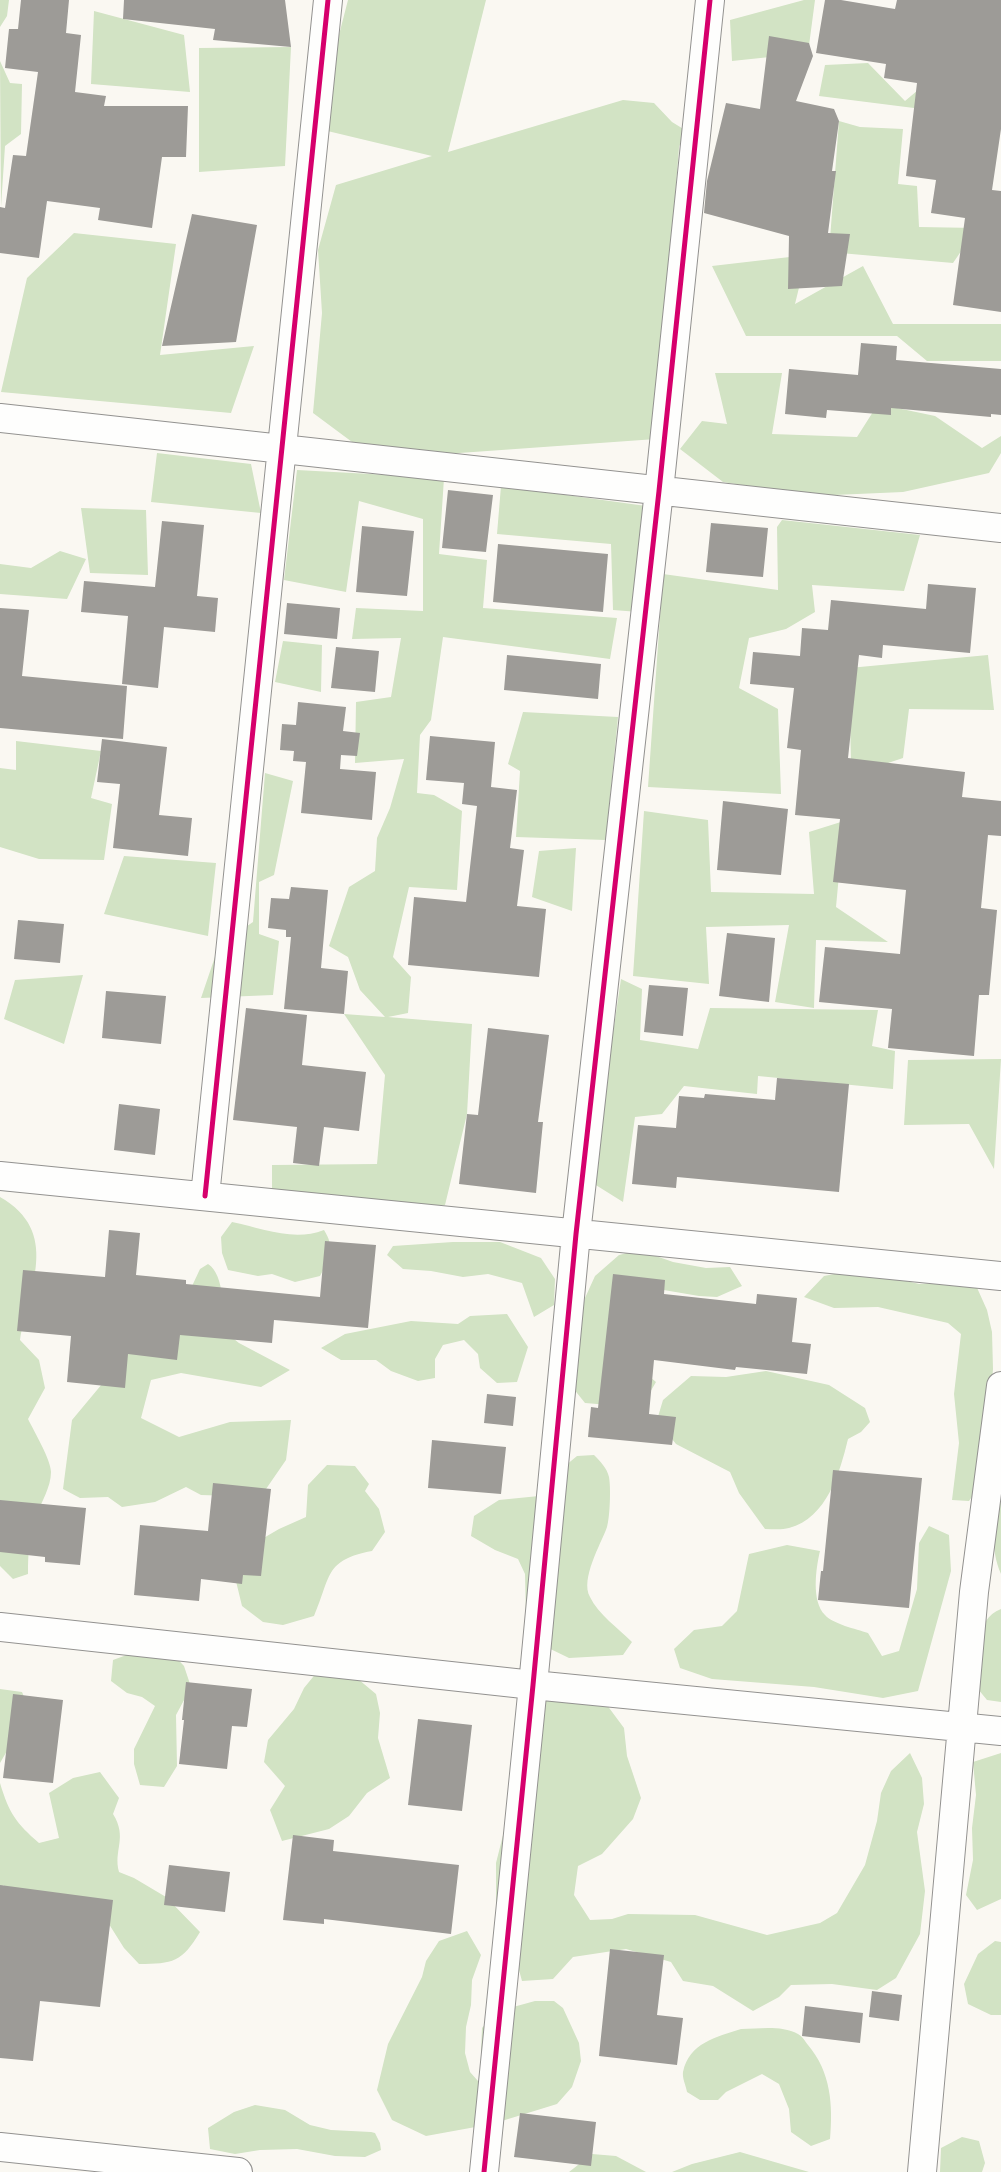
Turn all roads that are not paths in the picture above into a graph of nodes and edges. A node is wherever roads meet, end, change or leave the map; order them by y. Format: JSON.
{"nodes":[{"id":1,"x":328,"y":0,"type":"edge"},
{"id":2,"x":710,"y":0,"type":"edge"},
{"id":3,"x":0,"y":418,"type":"edge"},
{"id":4,"x":282,"y":449,"type":"junction"},
{"id":5,"x":659,"y":491,"type":"junction"},
{"id":6,"x":1001,"y":528,"type":"edge"},
{"id":7,"x":0,"y":1176,"type":"edge"},
{"id":8,"x":205,"y":1196,"type":"junction"},
{"id":9,"x":576,"y":1234,"type":"junction"},
{"id":10,"x":1001,"y":1276,"type":"edge"},
{"id":11,"x":1001,"y":1386,"type":"edge"},
{"id":12,"x":0,"y":1627,"type":"edge"},
{"id":13,"x":534,"y":1685,"type":"junction"},
{"id":14,"x":962,"y":1728,"type":"junction"},
{"id":15,"x":1001,"y":1731,"type":"edge"},
{"id":16,"x":0,"y":2146,"type":"edge"},
{"id":17,"x":238,"y":2172,"type":"edge"},
{"id":18,"x":484,"y":2172,"type":"edge"},
{"id":19,"x":922,"y":2172,"type":"edge"}],
"edges":[{"from":1,"to":4,"type":"street"},
{"from":2,"to":5,"type":"street"},
{"from":3,"to":4,"type":"street"},
{"from":4,"to":5,"type":"street"},
{"from":4,"to":8,"type":"street"},
{"from":5,"to":6,"type":"street"},
{"from":5,"to":9,"type":"street"},
{"from":7,"to":8,"type":"street"},
{"from":8,"to":9,"type":"street"},
{"from":9,"to":10,"type":"street"},
{"from":9,"to":13,"type":"street"},
{"from":11,"to":14,"type":"street"},
{"from":12,"to":13,"type":"street"},
{"from":13,"to":14,"type":"street"},
{"from":13,"to":18,"type":"street"},
{"from":14,"to":15,"type":"street"},
{"from":14,"to":19,"type":"street"},
{"from":16,"to":17,"type":"street"}]}
